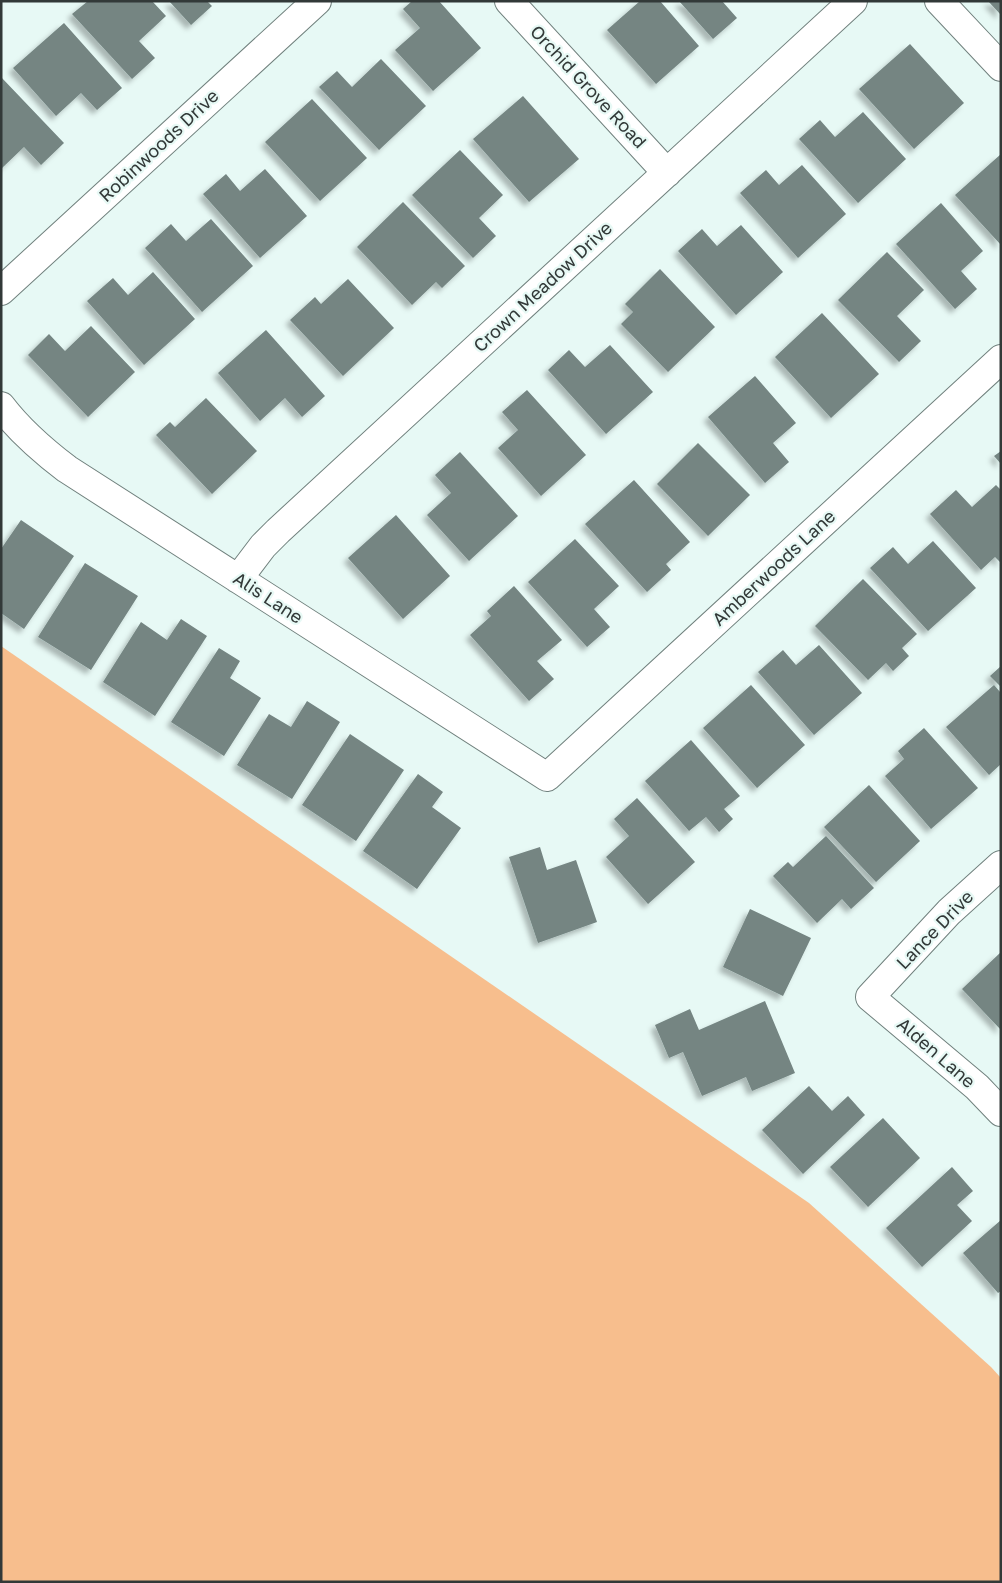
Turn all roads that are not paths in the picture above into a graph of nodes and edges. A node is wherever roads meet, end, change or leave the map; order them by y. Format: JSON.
{"nodes":[{"id":1,"x":317,"y":1,"type":"edge"},
{"id":2,"x":509,"y":1,"type":"edge"},
{"id":3,"x":853,"y":1,"type":"edge"},
{"id":4,"x":939,"y":1,"type":"edge"},
{"id":5,"x":1001,"y":67,"type":"edge"},
{"id":6,"x":667,"y":173,"type":"junction"},
{"id":7,"x":1,"y":291,"type":"edge"},
{"id":8,"x":1001,"y":359,"type":"edge"},
{"id":9,"x":1,"y":406,"type":"edge"},
{"id":10,"x":238,"y":578,"type":"junction"},
{"id":11,"x":547,"y":777,"type":"joint"},
{"id":12,"x":1001,"y":865,"type":"edge"},
{"id":13,"x":870,"y":997,"type":"joint"},
{"id":14,"x":1001,"y":1112,"type":"edge"}],
"edges":[{"from":1,"to":7,"type":"street","name":"Robinwoods Drive"},
{"from":2,"to":6,"type":"street","name":"Orchid Grove Road"},
{"from":3,"to":6,"type":"street","name":"Crown Meadow Drive"},
{"from":4,"to":5,"type":"street"},
{"from":6,"to":10,"type":"street","name":"Crown Meadow Drive"},
{"from":8,"to":11,"type":"street","name":"Amberwoods Lane"},
{"from":9,"to":10,"type":"street","name":"Alis Lane"},
{"from":10,"to":11,"type":"street","name":"Alis Lane"},
{"from":12,"to":13,"type":"street","name":"Lance Drive"},
{"from":13,"to":14,"type":"street","name":"Alden Lane"}]}
